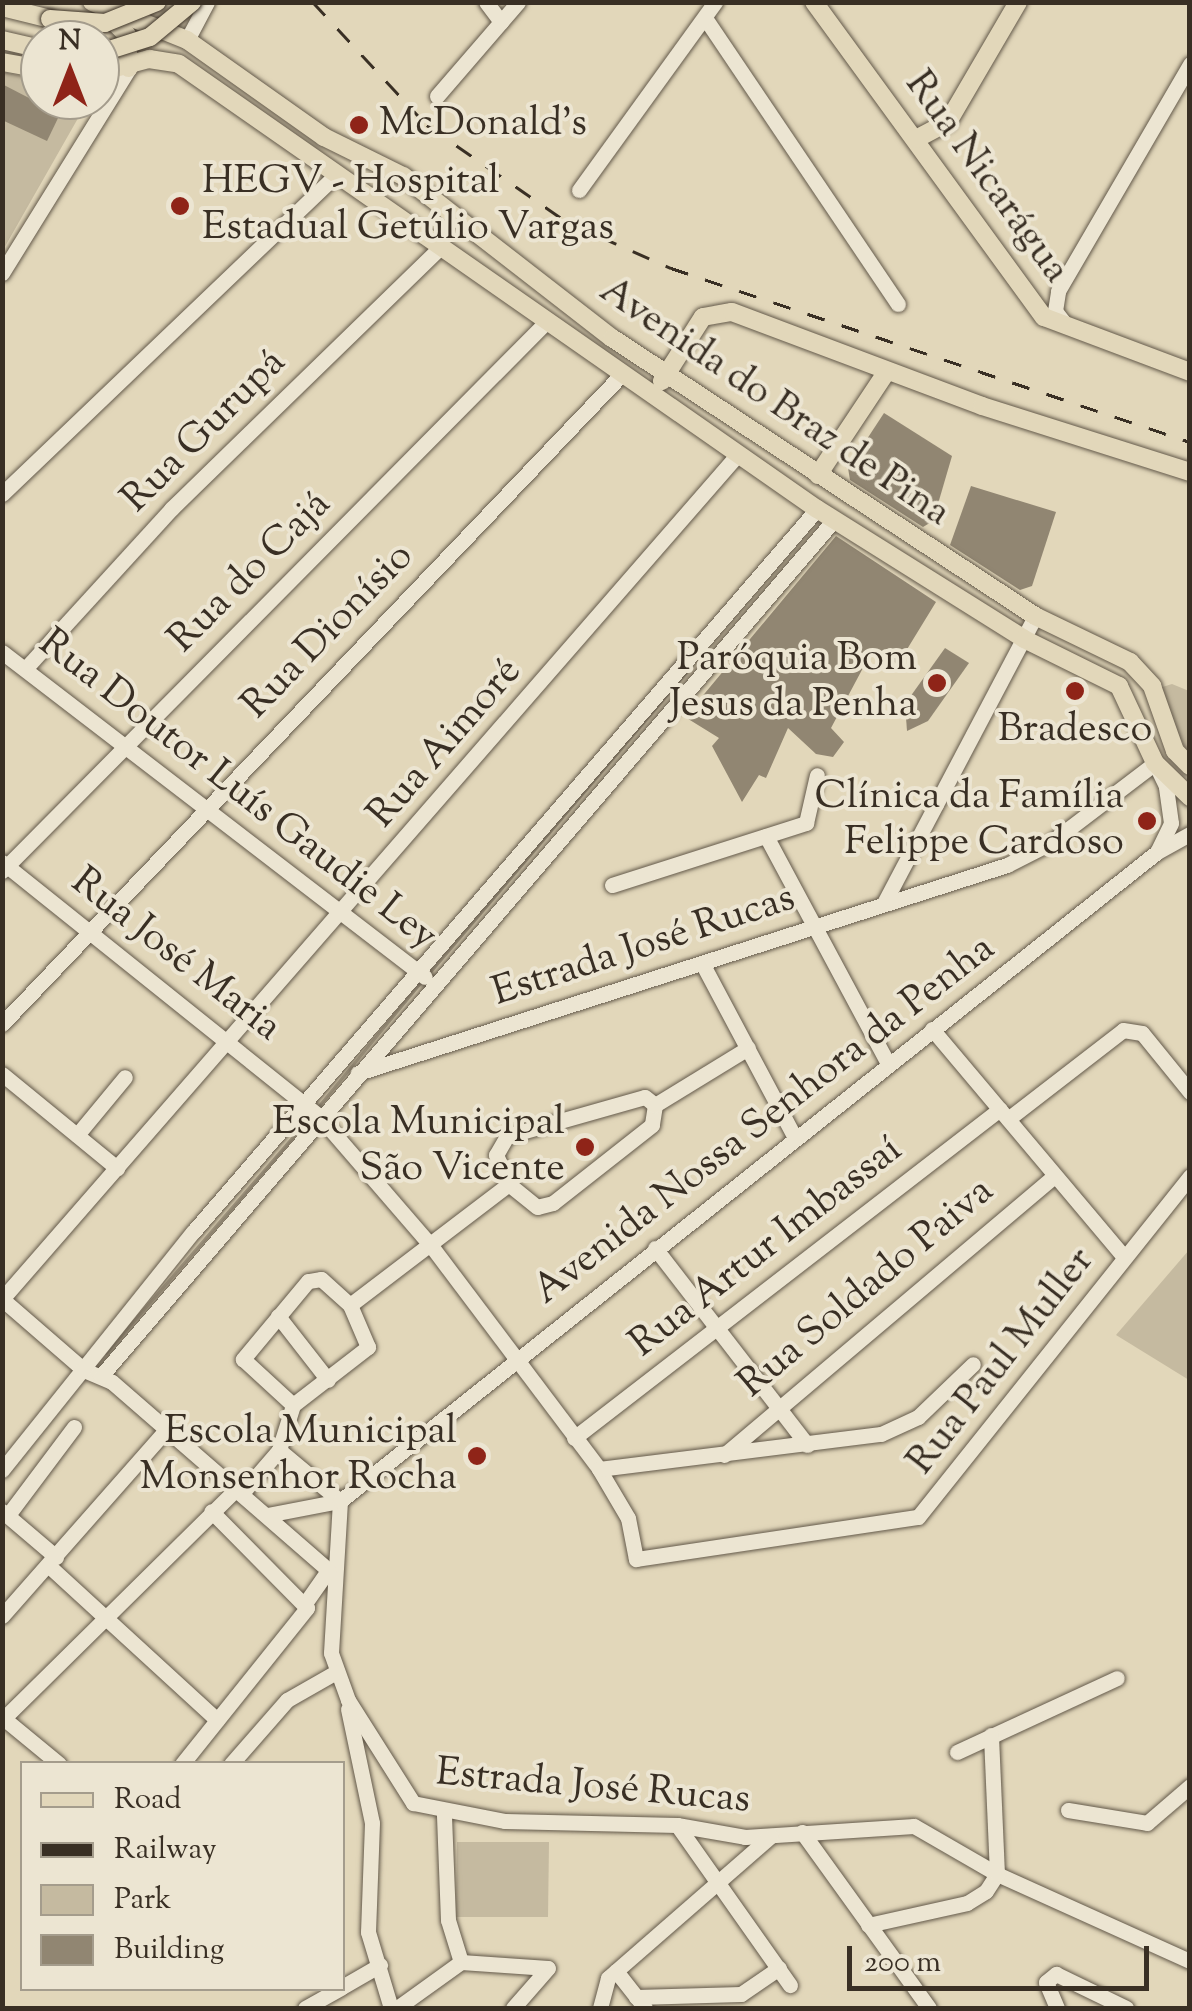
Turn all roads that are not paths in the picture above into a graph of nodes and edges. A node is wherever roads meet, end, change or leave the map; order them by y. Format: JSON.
{"nodes":[{"id":1,"x":157,"y":2,"type":"edge"},
{"id":2,"x":192,"y":2,"type":"edge"},
{"id":3,"x":207,"y":2,"type":"edge"},
{"id":4,"x":486,"y":2,"type":"edge"},
{"id":5,"x":518,"y":2,"type":"edge"},
{"id":6,"x":716,"y":2,"type":"edge"},
{"id":7,"x":814,"y":2,"type":"edge"},
{"id":8,"x":1018,"y":2,"type":"edge"},
{"id":9,"x":92,"y":3,"type":"edge"},
{"id":10,"x":2,"y":7,"type":"edge"},
{"id":11,"x":705,"y":18,"type":"junction"},
{"id":12,"x":501,"y":22,"type":"junction"},
{"id":13,"x":122,"y":28,"type":"junction"},
{"id":14,"x":120,"y":37,"type":"edge"},
{"id":15,"x":187,"y":40,"type":"junction"},
{"id":16,"x":120,"y":46,"type":"edge"},
{"id":17,"x":1190,"y":64,"type":"edge"},
{"id":18,"x":129,"y":68,"type":"junction"},
{"id":19,"x":120,"y":69,"type":"edge"},
{"id":20,"x":120,"y":78,"type":"edge"},
{"id":21,"x":437,"y":96,"type":"dead end"},
{"id":22,"x":85,"y":120,"type":"edge"},
{"id":23,"x":916,"y":139,"type":"junction"},
{"id":24,"x":334,"y":177,"type":"junction"},
{"id":25,"x":578,"y":190,"type":"dead end"},
{"id":26,"x":439,"y":248,"type":"junction"},
{"id":27,"x":2,"y":273,"type":"edge"},
{"id":28,"x":898,"y":304,"type":"dead end"},
{"id":29,"x":546,"y":322,"type":"junction"},
{"id":30,"x":1071,"y":331,"type":"junction"},
{"id":31,"x":887,"y":371,"type":"junction"},
{"id":32,"x":1190,"y":372,"type":"edge"},
{"id":33,"x":668,"y":373,"type":"junction"},
{"id":34,"x":622,"y":374,"type":"junction"},
{"id":35,"x":653,"y":394,"type":"junction"},
{"id":36,"x":738,"y":454,"type":"junction"},
{"id":37,"x":1190,"y":472,"type":"edge"},
{"id":38,"x":818,"y":475,"type":"junction"},
{"id":39,"x":2,"y":494,"type":"edge"},
{"id":40,"x":817,"y":509,"type":"junction"},
{"id":41,"x":834,"y":520,"type":"junction"},
{"id":42,"x":788,"y":544,"type":"junction"},
{"id":43,"x":803,"y":556,"type":"junction"},
{"id":44,"x":1035,"y":616,"type":"junction"},
{"id":45,"x":1024,"y":639,"type":"junction"},
{"id":46,"x":2,"y":652,"type":"edge"},
{"id":47,"x":25,"y":669,"type":"junction"},
{"id":48,"x":126,"y":745,"type":"junction"},
{"id":49,"x":618,"y":755,"type":"junction"},
{"id":50,"x":1155,"y":763,"type":"junction"},
{"id":51,"x":1186,"y":763,"type":"edge"},
{"id":52,"x":817,"y":775,"type":"dead end"},
{"id":53,"x":1190,"y":797,"type":"edge"},
{"id":54,"x":205,"y":808,"type":"junction"},
{"id":55,"x":1190,"y":834,"type":"edge"},
{"id":56,"x":766,"y":836,"type":"junction"},
{"id":57,"x":1158,"y":852,"type":"junction"},
{"id":58,"x":4,"y":866,"type":"edge"},
{"id":59,"x":612,"y":885,"type":"dead end"},
{"id":60,"x":886,"y":901,"type":"junction"},
{"id":61,"x":342,"y":913,"type":"junction"},
{"id":62,"x":812,"y":928,"type":"junction"},
{"id":63,"x":94,"y":930,"type":"junction"},
{"id":64,"x":702,"y":963,"type":"junction"},
{"id":65,"x":425,"y":977,"type":"junction"},
{"id":66,"x":2,"y":1024,"type":"edge"},
{"id":67,"x":932,"y":1028,"type":"junction"},
{"id":68,"x":229,"y":1039,"type":"junction"},
{"id":69,"x":748,"y":1048,"type":"junction"},
{"id":70,"x":888,"y":1064,"type":"junction"},
{"id":71,"x":358,"y":1073,"type":"junction"},
{"id":72,"x":2,"y":1074,"type":"edge"},
{"id":73,"x":126,"y":1076,"type":"dead end"},
{"id":74,"x":1190,"y":1092,"type":"edge"},
{"id":75,"x":656,"y":1105,"type":"junction"},
{"id":76,"x":313,"y":1110,"type":"junction"},
{"id":77,"x":1004,"y":1114,"type":"junction"},
{"id":78,"x":77,"y":1135,"type":"junction"},
{"id":79,"x":795,"y":1138,"type":"junction"},
{"id":80,"x":117,"y":1168,"type":"junction"},
{"id":81,"x":1054,"y":1176,"type":"junction"},
{"id":82,"x":1190,"y":1176,"type":"edge"},
{"id":83,"x":508,"y":1184,"type":"junction"},
{"id":84,"x":432,"y":1247,"type":"junction"},
{"id":85,"x":655,"y":1248,"type":"junction"},
{"id":86,"x":1124,"y":1257,"type":"junction"},
{"id":87,"x":3,"y":1299,"type":"edge"},
{"id":88,"x":350,"y":1306,"type":"junction"},
{"id":89,"x":278,"y":1316,"type":"junction"},
{"id":90,"x":715,"y":1330,"type":"junction"},
{"id":91,"x":517,"y":1360,"type":"junction"},
{"id":92,"x":973,"y":1364,"type":"dead end"},
{"id":93,"x":84,"y":1370,"type":"junction"},
{"id":94,"x":101,"y":1376,"type":"junction"},
{"id":95,"x":328,"y":1380,"type":"junction"},
{"id":96,"x":293,"y":1406,"type":"junction"},
{"id":97,"x":772,"y":1406,"type":"junction"},
{"id":98,"x":74,"y":1427,"type":"dead end"},
{"id":99,"x":165,"y":1432,"type":"junction"},
{"id":100,"x":574,"y":1438,"type":"junction"},
{"id":101,"x":807,"y":1445,"type":"junction"},
{"id":102,"x":279,"y":1450,"type":"junction"},
{"id":103,"x":724,"y":1455,"type":"junction"},
{"id":104,"x":599,"y":1468,"type":"junction"},
{"id":105,"x":2,"y":1470,"type":"edge"},
{"id":106,"x":239,"y":1491,"type":"junction"},
{"id":107,"x":340,"y":1501,"type":"junction"},
{"id":108,"x":211,"y":1511,"type":"junction"},
{"id":109,"x":5,"y":1513,"type":"edge"},
{"id":110,"x":267,"y":1516,"type":"junction"},
{"id":111,"x":53,"y":1562,"type":"junction"},
{"id":112,"x":330,"y":1572,"type":"junction"},
{"id":113,"x":304,"y":1600,"type":"junction"},
{"id":114,"x":101,"y":1615,"type":"junction"},
{"id":115,"x":2,"y":1616,"type":"edge"},
{"id":116,"x":336,"y":1672,"type":"junction"},
{"id":117,"x":1117,"y":1678,"type":"dead end"},
{"id":118,"x":348,"y":1700,"type":"junction"},
{"id":119,"x":3,"y":1718,"type":"edge"},
{"id":120,"x":218,"y":1720,"type":"junction"},
{"id":121,"x":992,"y":1735,"type":"junction"},
{"id":122,"x":957,"y":1752,"type":"dead end"},
{"id":123,"x":56,"y":1761,"type":"edge"},
{"id":124,"x":184,"y":1761,"type":"edge"},
{"id":125,"x":235,"y":1761,"type":"edge"},
{"id":126,"x":1190,"y":1786,"type":"edge"},
{"id":127,"x":1068,"y":1810,"type":"dead end"},
{"id":128,"x":444,"y":1814,"type":"junction"},
{"id":129,"x":677,"y":1825,"type":"junction"},
{"id":130,"x":802,"y":1832,"type":"junction"},
{"id":131,"x":770,"y":1836,"type":"junction"},
{"id":132,"x":996,"y":1874,"type":"junction"},
{"id":133,"x":718,"y":1883,"type":"junction"},
{"id":134,"x":868,"y":1925,"type":"junction"},
{"id":135,"x":1190,"y":1960,"type":"edge"},
{"id":136,"x":461,"y":1962,"type":"junction"},
{"id":137,"x":380,"y":1965,"type":"junction"},
{"id":138,"x":779,"y":1968,"type":"junction"},
{"id":139,"x":616,"y":1971,"type":"junction"},
{"id":140,"x":790,"y":1985,"type":"dead end"},
{"id":141,"x":345,"y":1986,"type":"edge"},
{"id":142,"x":336,"y":1991,"type":"edge"},
{"id":143,"x":641,"y":2003,"type":"edge"},
{"id":144,"x":305,"y":2008,"type":"edge"},
{"id":145,"x":394,"y":2008,"type":"edge"},
{"id":146,"x":513,"y":2008,"type":"edge"},
{"id":147,"x":600,"y":2008,"type":"edge"},
{"id":148,"x":929,"y":2008,"type":"edge"},
{"id":149,"x":1057,"y":2008,"type":"edge"},
{"id":150,"x":1126,"y":2008,"type":"edge"}],
"edges":[{"from":1,"to":10,"type":"main road","bridge":true},
{"from":2,"to":16,"type":"main road","bridge":true},
{"from":3,"to":15,"type":"street"},
{"from":4,"to":12,"type":"street"},
{"from":5,"to":12,"type":"street"},
{"from":6,"to":11,"type":"street"},
{"from":7,"to":23,"type":"main road","name":"Rua Nicarágua"},
{"from":8,"to":23,"type":"main road"},
{"from":9,"to":13,"type":"main road"},
{"from":9,"to":15,"type":"main road","name":"Avenida do Braz de Pina"},
{"from":11,"to":25,"type":"street"},
{"from":11,"to":28,"type":"street"},
{"from":12,"to":21,"type":"street"},
{"from":13,"to":14,"type":"main road"},
{"from":13,"to":18,"type":"main road"},
{"from":15,"to":33,"type":"main road","name":"Avenida do Braz de Pina"},
{"from":17,"to":30,"type":"street"},
{"from":18,"to":19,"type":"main road","name":"Avenida do Braz de Pina"},
{"from":18,"to":20,"type":"street"},
{"from":18,"to":24,"type":"main road","name":"Avenida do Braz de Pina"},
{"from":22,"to":27,"type":"street"},
{"from":23,"to":30,"type":"main road","name":"Rua Nicarágua"},
{"from":24,"to":26,"type":"main road","name":"Avenida do Braz de Pina"},
{"from":24,"to":39,"type":"street"},
{"from":26,"to":29,"type":"main road","name":"Avenida do Braz de Pina"},
{"from":26,"to":47,"type":"street","name":"Rua Gurupá"},
{"from":29,"to":34,"type":"main road","name":"Avenida do Braz de Pina"},
{"from":29,"to":48,"type":"street","name":"Rua do Cajá"},
{"from":30,"to":32,"type":"main road","name":"Rua Nicarágua"},
{"from":31,"to":33,"type":"main road"},
{"from":31,"to":37,"type":"main road"},
{"from":31,"to":38,"type":"main road"},
{"from":33,"to":35,"type":"main road"},
{"from":33,"to":38,"type":"main road","name":"Avenida do Braz de Pina"},
{"from":34,"to":35,"type":"main road","name":"Avenida do Braz de Pina"},
{"from":34,"to":54,"type":"street","name":"Rua Dionísio"},
{"from":35,"to":36,"type":"main road","name":"Avenida do Braz de Pina"},
{"from":36,"to":40,"type":"main road","name":"Avenida do Braz de Pina"},
{"from":36,"to":61,"type":"street","name":"Rua Aimoré"},
{"from":38,"to":44,"type":"main road","name":"Avenida do Braz de Pina"},
{"from":40,"to":41,"type":"main road","name":"Avenida do Braz de Pina"},
{"from":40,"to":42,"type":"street"},
{"from":41,"to":43,"type":"street"},
{"from":41,"to":45,"type":"main road","name":"Avenida do Braz de Pina"},
{"from":42,"to":43,"type":"street"},
{"from":42,"to":49,"type":"street"},
{"from":43,"to":49,"type":"street"},
{"from":44,"to":45,"type":"street"},
{"from":44,"to":51,"type":"main road","name":"Avenida do Braz de Pina"},
{"from":45,"to":50,"type":"main road","name":"Avenida do Braz de Pina"},
{"from":45,"to":60,"type":"street"},
{"from":46,"to":47,"type":"street","name":"Rua Doutor Luís Gaudie Ley"},
{"from":47,"to":48,"type":"street","name":"Rua Doutor Luís Gaudie Ley"},
{"from":48,"to":54,"type":"street","name":"Rua Doutor Luís Gaudie Ley"},
{"from":48,"to":58,"type":"street","name":"Rua do Cajá"},
{"from":49,"to":65,"type":"street"},
{"from":50,"to":53,"type":"main road"},
{"from":50,"to":57,"type":"street"},
{"from":50,"to":60,"type":"street","name":"Estrada José Rucas"},
{"from":52,"to":56,"type":"street"},
{"from":54,"to":61,"type":"street","name":"Rua Doutor Luís Gaudie Ley"},
{"from":54,"to":63,"type":"street","name":"Rua Dionísio"},
{"from":55,"to":57,"type":"street","name":"Avenida Nossa Senhora da Penha"},
{"from":56,"to":59,"type":"street"},
{"from":56,"to":62,"type":"street"},
{"from":57,"to":67,"type":"street","name":"Avenida Nossa Senhora da Penha"},
{"from":58,"to":63,"type":"street","name":"Rua José Maria"},
{"from":60,"to":62,"type":"street","name":"Estrada José Rucas"},
{"from":61,"to":65,"type":"street","name":"Rua Doutor Luís Gaudie Ley"},
{"from":61,"to":68,"type":"street","name":"Rua Aimoré"},
{"from":62,"to":64,"type":"street","name":"Estrada José Rucas"},
{"from":62,"to":70,"type":"street"},
{"from":63,"to":66,"type":"street","name":"Rua Dionísio"},
{"from":63,"to":68,"type":"street","name":"Rua José Maria"},
{"from":64,"to":69,"type":"street"},
{"from":64,"to":71,"type":"street","name":"Estrada José Rucas"},
{"from":65,"to":71,"type":"street"},
{"from":65,"to":76,"type":"street"},
{"from":67,"to":70,"type":"street","name":"Avenida Nossa Senhora da Penha"},
{"from":67,"to":77,"type":"street"},
{"from":68,"to":76,"type":"street","name":"Rua José Maria"},
{"from":68,"to":80,"type":"street","name":"Rua Aimoré"},
{"from":69,"to":75,"type":"street"},
{"from":69,"to":79,"type":"street"},
{"from":70,"to":79,"type":"street","name":"Avenida Nossa Senhora da Penha"},
{"from":71,"to":76,"type":"street"},
{"from":72,"to":78,"type":"street"},
{"from":73,"to":78,"type":"street"},
{"from":74,"to":77,"type":"street"},
{"from":75,"to":83,"type":"street"},
{"from":75,"to":83,"type":"street"},
{"from":76,"to":84,"type":"street","name":"Rua José Maria"},
{"from":76,"to":93,"type":"street"},
{"from":76,"to":94,"type":"street"},
{"from":77,"to":81,"type":"street"},
{"from":77,"to":90,"type":"street","name":"Rua Artur Imbassaí"},
{"from":78,"to":80,"type":"street"},
{"from":79,"to":85,"type":"street","name":"Avenida Nossa Senhora da Penha"},
{"from":80,"to":87,"type":"street","name":"Rua Aimoré"},
{"from":81,"to":86,"type":"street"},
{"from":81,"to":97,"type":"street","name":"Rua Soldado Paiva"},
{"from":82,"to":86,"type":"street","name":"Rua Paul Muller"},
{"from":83,"to":84,"type":"street"},
{"from":84,"to":88,"type":"street"},
{"from":84,"to":91,"type":"street","name":"Rua José Maria"},
{"from":85,"to":90,"type":"street"},
{"from":85,"to":91,"type":"street","name":"Avenida Nossa Senhora da Penha"},
{"from":86,"to":104,"type":"street","name":"Rua Paul Muller"},
{"from":87,"to":93,"type":"street"},
{"from":88,"to":89,"type":"street"},
{"from":88,"to":95,"type":"street"},
{"from":89,"to":95,"type":"street"},
{"from":89,"to":96,"type":"street"},
{"from":90,"to":97,"type":"street"},
{"from":90,"to":100,"type":"street","name":"Rua Artur Imbassaí"},
{"from":91,"to":100,"type":"street","name":"Rua José Maria"},
{"from":91,"to":107,"type":"street","name":"Avenida Nossa Senhora da Penha"},
{"from":92,"to":101,"type":"street"},
{"from":93,"to":94,"type":"street"},
{"from":93,"to":105,"type":"street"},
{"from":94,"to":99,"type":"street"},
{"from":95,"to":96,"type":"street"},
{"from":96,"to":102,"type":"street"},
{"from":97,"to":101,"type":"street"},
{"from":97,"to":103,"type":"street","name":"Rua Soldado Paiva"},
{"from":98,"to":109,"type":"street"},
{"from":99,"to":106,"type":"street"},
{"from":99,"to":111,"type":"street"},
{"from":100,"to":104,"type":"street","name":"Rua José Maria"},
{"from":101,"to":103,"type":"street"},
{"from":102,"to":106,"type":"street"},
{"from":102,"to":107,"type":"street"},
{"from":103,"to":104,"type":"street"},
{"from":106,"to":108,"type":"street"},
{"from":106,"to":110,"type":"street"},
{"from":107,"to":110,"type":"street"},
{"from":107,"to":112,"type":"street","name":"Estrada José Rucas"},
{"from":108,"to":113,"type":"street"},
{"from":108,"to":114,"type":"street"},
{"from":109,"to":111,"type":"street"},
{"from":110,"to":112,"type":"street"},
{"from":111,"to":114,"type":"street"},
{"from":111,"to":115,"type":"street"},
{"from":112,"to":113,"type":"street"},
{"from":112,"to":116,"type":"street","name":"Estrada José Rucas"},
{"from":113,"to":120,"type":"street"},
{"from":114,"to":119,"type":"street"},
{"from":114,"to":120,"type":"street"},
{"from":116,"to":118,"type":"street","name":"Estrada José Rucas"},
{"from":116,"to":125,"type":"street"},
{"from":117,"to":121,"type":"street"},
{"from":118,"to":128,"type":"street","name":"Estrada José Rucas"},
{"from":118,"to":137,"type":"street"},
{"from":119,"to":123,"type":"street"},
{"from":120,"to":124,"type":"street"},
{"from":121,"to":122,"type":"street"},
{"from":121,"to":132,"type":"street"},
{"from":126,"to":127,"type":"street"},
{"from":128,"to":129,"type":"street","name":"Estrada José Rucas"},
{"from":128,"to":136,"type":"street"},
{"from":129,"to":131,"type":"street","name":"Estrada José Rucas"},
{"from":129,"to":133,"type":"street"},
{"from":130,"to":131,"type":"street","name":"Estrada José Rucas"},
{"from":130,"to":132,"type":"street","name":"Estrada José Rucas"},
{"from":130,"to":134,"type":"street"},
{"from":131,"to":133,"type":"street"},
{"from":132,"to":134,"type":"street"},
{"from":132,"to":135,"type":"street","name":"Estrada José Rucas"},
{"from":133,"to":138,"type":"street"},
{"from":133,"to":139,"type":"street"},
{"from":134,"to":148,"type":"street"},
{"from":136,"to":145,"type":"street"},
{"from":136,"to":146,"type":"street"},
{"from":137,"to":141,"type":"street"},
{"from":137,"to":145,"type":"street"},
{"from":138,"to":140,"type":"street"},
{"from":138,"to":143,"type":"street"},
{"from":139,"to":143,"type":"street"},
{"from":139,"to":147,"type":"street"},
{"from":142,"to":144,"type":"street"},
{"from":149,"to":150,"type":"street"}]}
